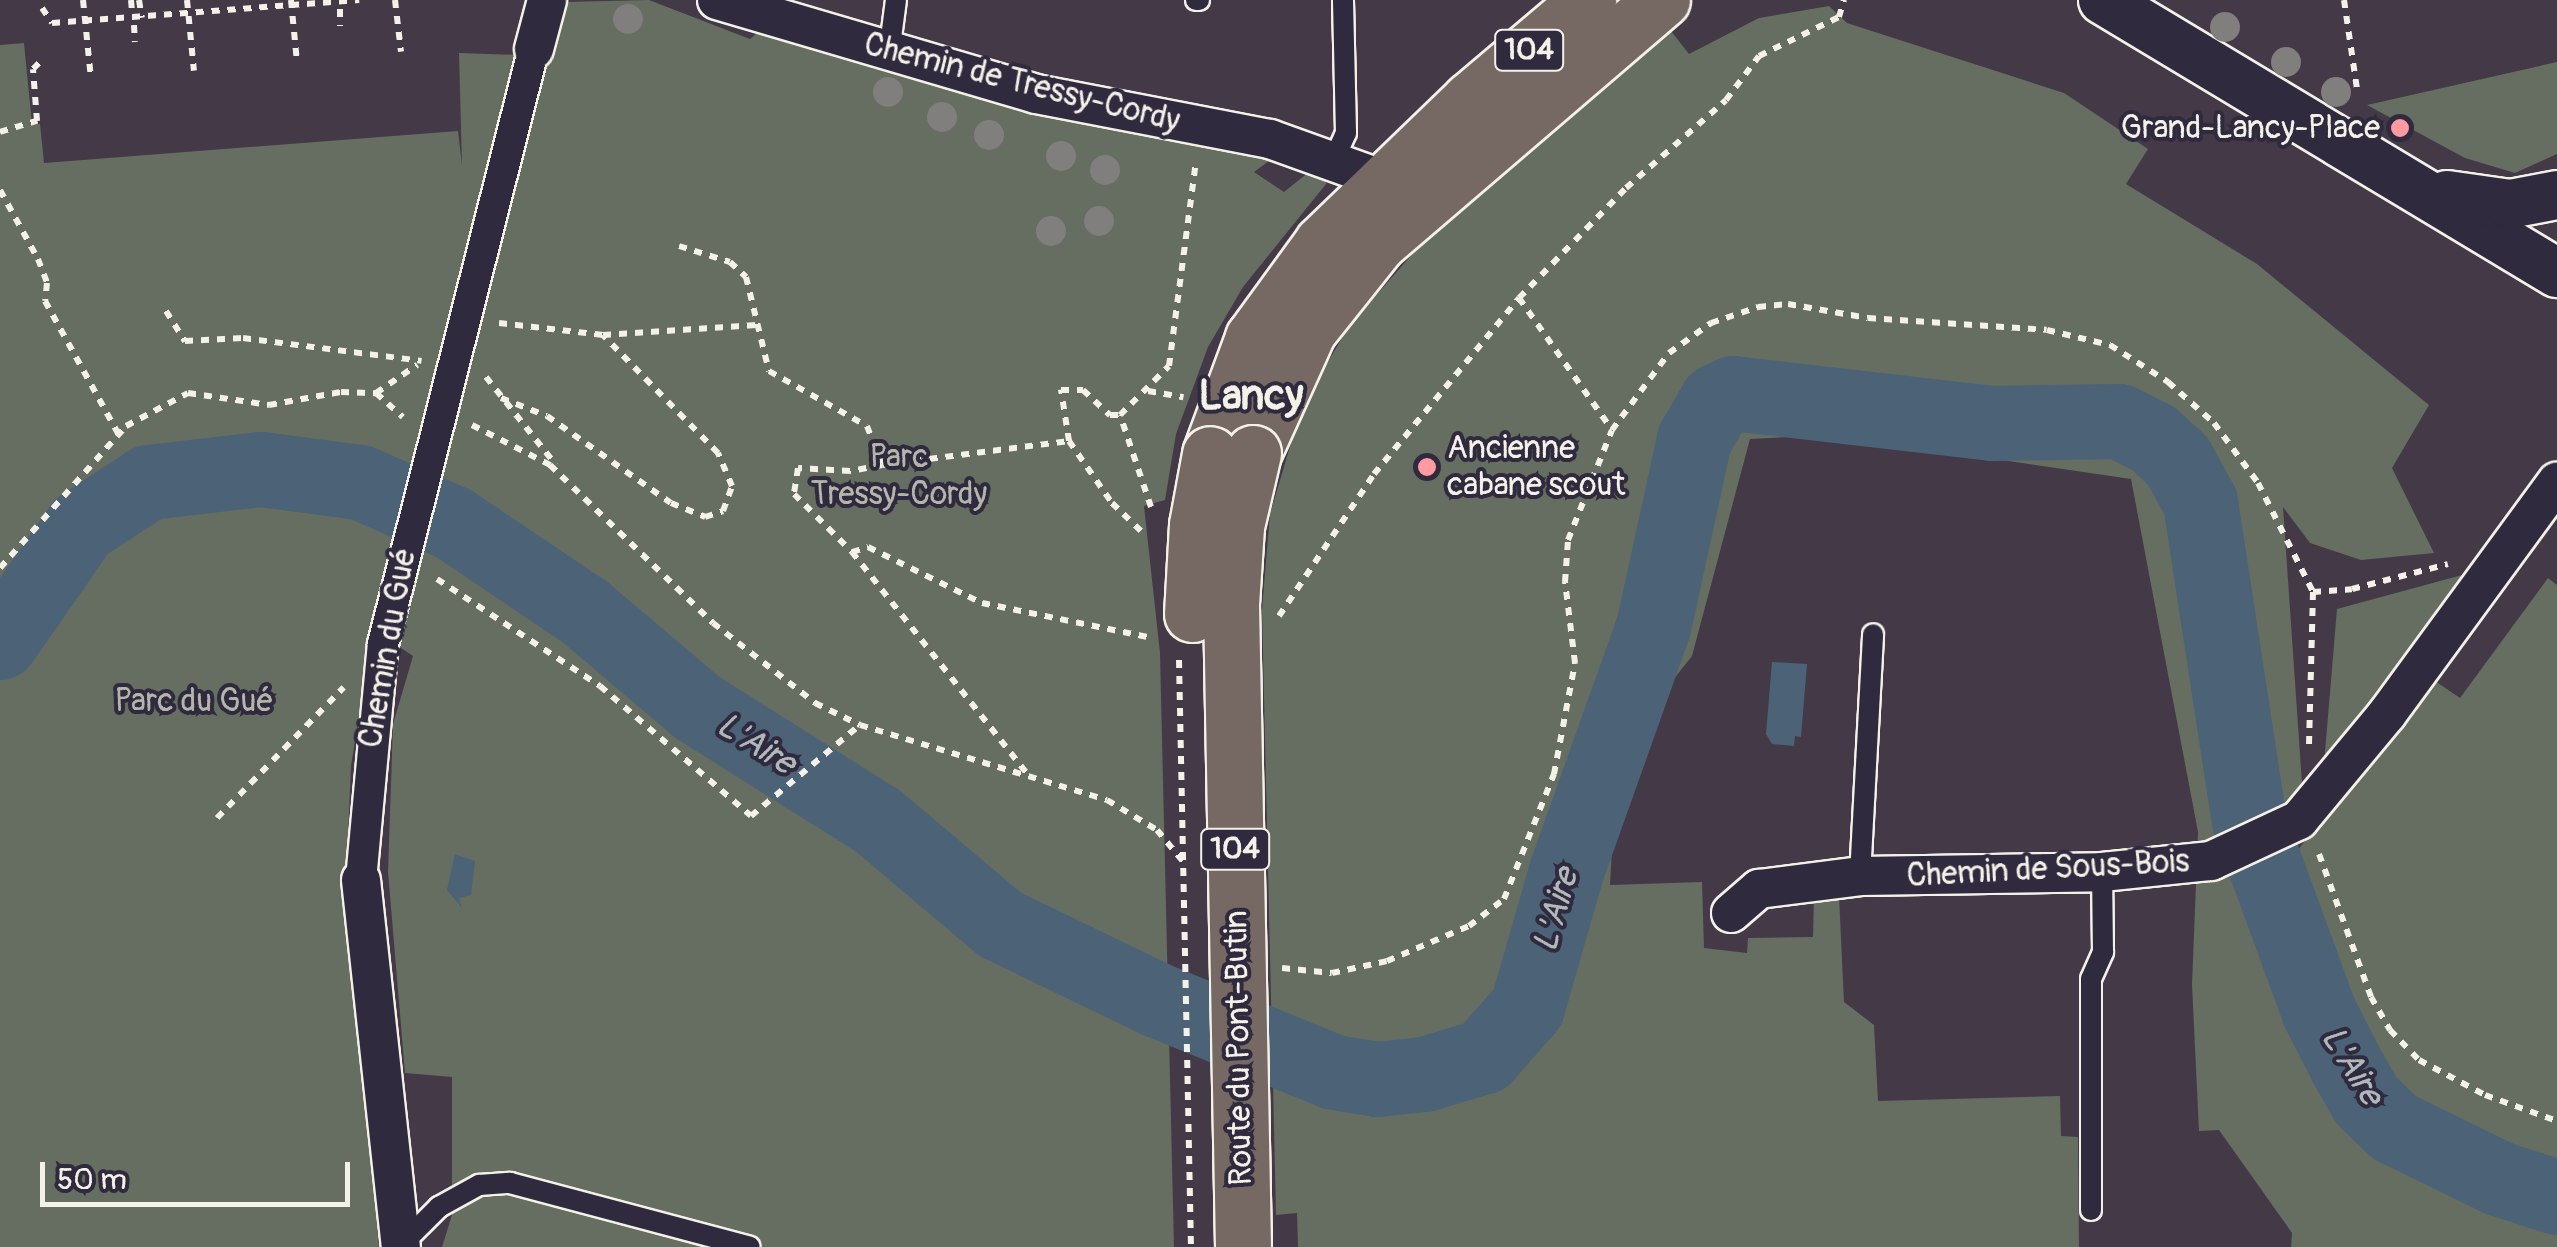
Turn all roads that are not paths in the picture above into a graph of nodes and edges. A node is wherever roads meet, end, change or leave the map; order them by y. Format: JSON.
{"nodes":[{"id":1,"x":548,"y":0,"type":"edge"},
{"id":2,"x":717,"y":0,"type":"edge"},
{"id":3,"x":896,"y":0,"type":"edge"},
{"id":4,"x":1343,"y":0,"type":"edge"},
{"id":5,"x":1588,"y":0,"type":"edge"},
{"id":6,"x":1662,"y":0,"type":"edge"},
{"id":7,"x":2103,"y":0,"type":"edge"},
{"id":8,"x":889,"y":53,"type":"junction"},
{"id":9,"x":532,"y":56,"type":"joint"},
{"id":10,"x":1333,"y":162,"type":"junction"},
{"id":11,"x":1384,"y":180,"type":"junction"},
{"id":12,"x":2428,"y":192,"type":"junction"},
{"id":13,"x":2557,"y":195,"type":"edge"},
{"id":14,"x":2556,"y":269,"type":"edge"},
{"id":15,"x":1231,"y":453,"type":"junction"},
{"id":16,"x":2557,"y":482,"type":"edge"},
{"id":17,"x":1873,"y":634,"type":"dead end"},
{"id":18,"x":2102,"y":872,"type":"junction"},
{"id":19,"x":1860,"y":876,"type":"junction"},
{"id":20,"x":361,"y":880,"type":"joint"},
{"id":21,"x":1732,"y":913,"type":"dead end"},
{"id":22,"x":2091,"y":1210,"type":"dead end"},
{"id":23,"x":401,"y":1246,"type":"edge"},
{"id":24,"x":750,"y":1247,"type":"edge"},
{"id":25,"x":1206,"y":1247,"type":"edge"},
{"id":26,"x":1244,"y":1247,"type":"edge"}],
"edges":[{"from":1,"to":9,"type":"street","name":"Chemin du Gué"},
{"from":2,"to":8,"type":"street","name":"Chemin de Tressy-Cordy"},
{"from":3,"to":8,"type":"lane"},
{"from":4,"to":10,"type":"lane"},
{"from":5,"to":11,"type":"main road","name":"Route du Pont-Butin","number":"104"},
{"from":6,"to":15,"type":"main road","name":"Route du Pont-Butin","number":"104"},
{"from":7,"to":12,"type":"street"},
{"from":8,"to":10,"type":"street","name":"Chemin de Tressy-Cordy"},
{"from":9,"to":20,"type":"street","name":"Chemin du Gué"},
{"from":10,"to":11,"type":"street","name":"Chemin de Tressy-Cordy"},
{"from":11,"to":15,"type":"main road","name":"Route du Pont-Butin","number":"104"},
{"from":12,"to":13,"type":"street"},
{"from":12,"to":14,"type":"street"},
{"from":15,"to":25,"type":"main road","name":"Route du Pont-Butin","number":"104","bridge":true},
{"from":15,"to":26,"type":"main road","name":"Route du Pont-Butin","number":"104","bridge":true},
{"from":16,"to":18,"type":"street","name":"Chemin de Sous-Bois"},
{"from":17,"to":19,"type":"lane"},
{"from":18,"to":19,"type":"street","name":"Chemin de Sous-Bois"},
{"from":18,"to":22,"type":"lane"},
{"from":19,"to":21,"type":"street","name":"Chemin de Sous-Bois"},
{"from":20,"to":23,"type":"street","name":"Chemin du Gué"},
{"from":23,"to":24,"type":"lane"}]}
